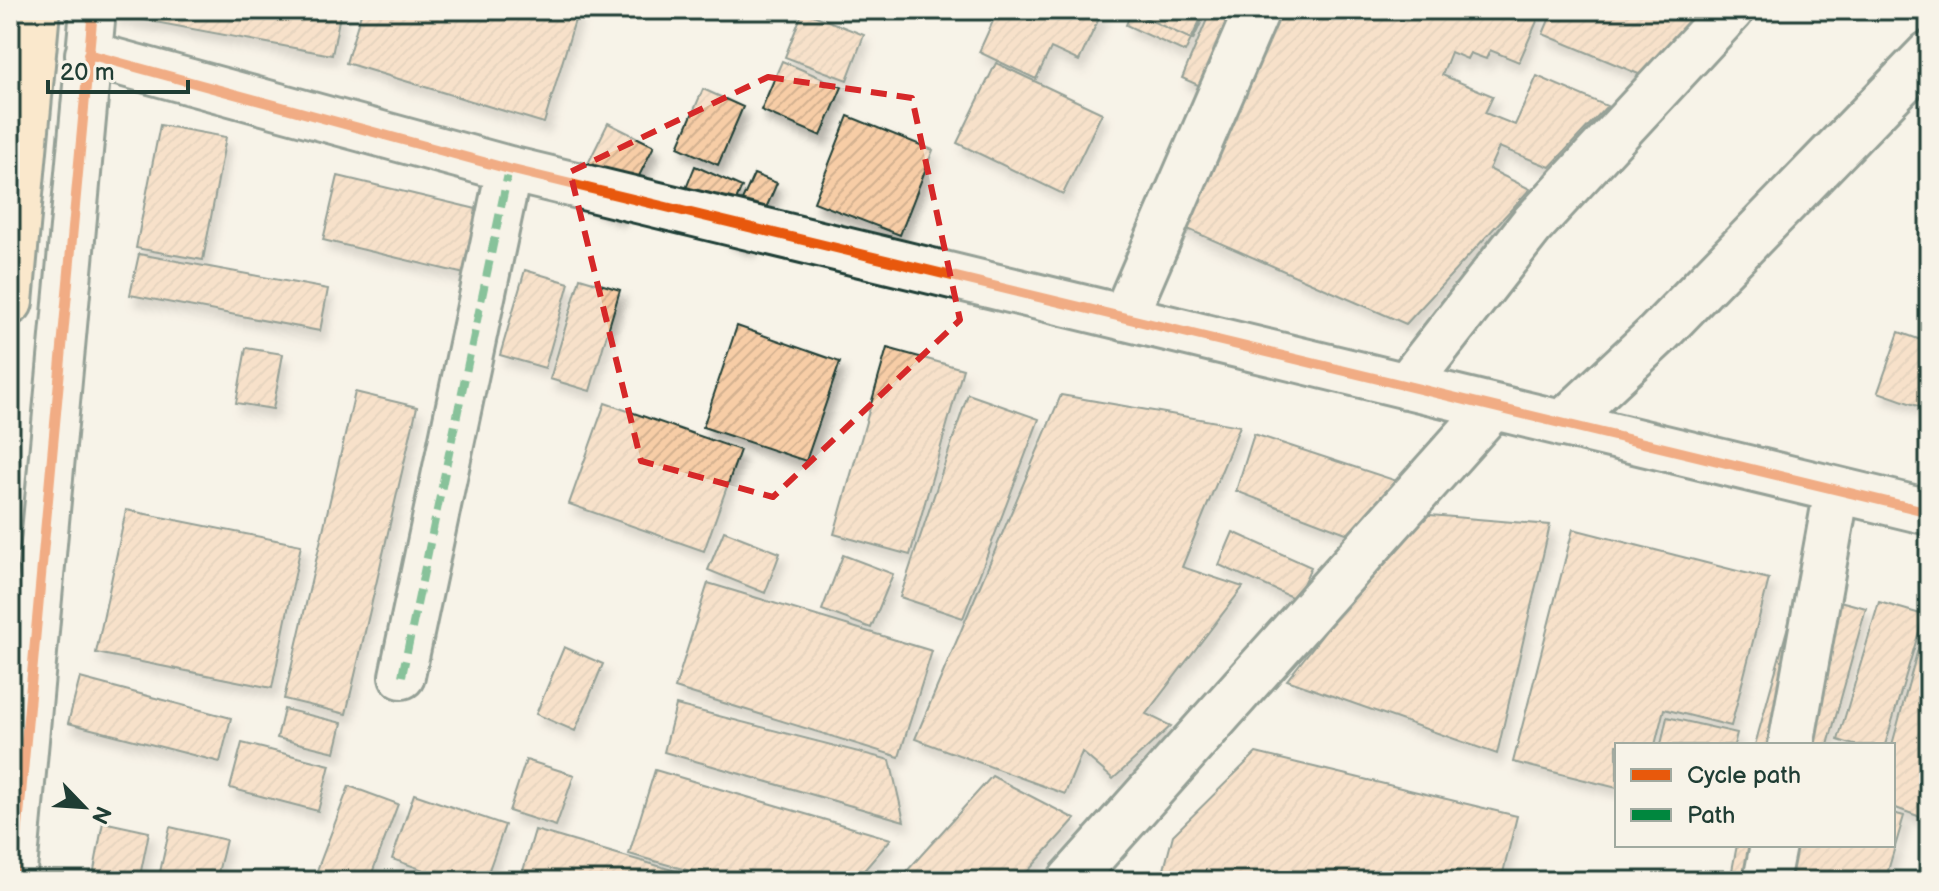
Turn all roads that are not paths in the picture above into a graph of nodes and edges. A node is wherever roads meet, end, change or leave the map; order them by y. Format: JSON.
{"nodes":[{"id":1,"x":37,"y":10,"type":"edge"},
{"id":2,"x":93,"y":10,"type":"edge"},
{"id":3,"x":1257,"y":10,"type":"edge"},
{"id":4,"x":1731,"y":10,"type":"edge"},
{"id":5,"x":88,"y":54,"type":"junction"},
{"id":6,"x":1929,"y":54,"type":"edge"},
{"id":7,"x":509,"y":169,"type":"junction"},
{"id":8,"x":10,"y":302,"type":"edge"},
{"id":9,"x":1124,"y":318,"type":"junction"},
{"id":10,"x":1406,"y":386,"type":"junction"},
{"id":11,"x":1493,"y":407,"type":"junction"},
{"id":12,"x":1562,"y":424,"type":"junction"},
{"id":13,"x":1837,"y":490,"type":"junction"},
{"id":14,"x":1929,"y":512,"type":"edge"},
{"id":15,"x":402,"y":676,"type":"dead end"},
{"id":16,"x":1791,"y":743,"type":"edge"},
{"id":17,"x":1773,"y":847,"type":"edge"},
{"id":18,"x":13,"y":881,"type":"edge"},
{"id":19,"x":1070,"y":881,"type":"edge"},
{"id":20,"x":1766,"y":881,"type":"edge"}],
"edges":[{"from":1,"to":8,"type":"main road"},
{"from":2,"to":5,"type":"street"},
{"from":3,"to":9,"type":"street"},
{"from":4,"to":10,"type":"street"},
{"from":5,"to":7,"type":"street"},
{"from":5,"to":18,"type":"street"},
{"from":6,"to":12,"type":"street"},
{"from":7,"to":9,"type":"street"},
{"from":7,"to":15,"type":"street"},
{"from":9,"to":10,"type":"street"},
{"from":10,"to":11,"type":"street"},
{"from":11,"to":12,"type":"street"},
{"from":11,"to":19,"type":"street"},
{"from":12,"to":13,"type":"street"},
{"from":13,"to":14,"type":"street"},
{"from":13,"to":16,"type":"street"},
{"from":17,"to":20,"type":"street"}]}
